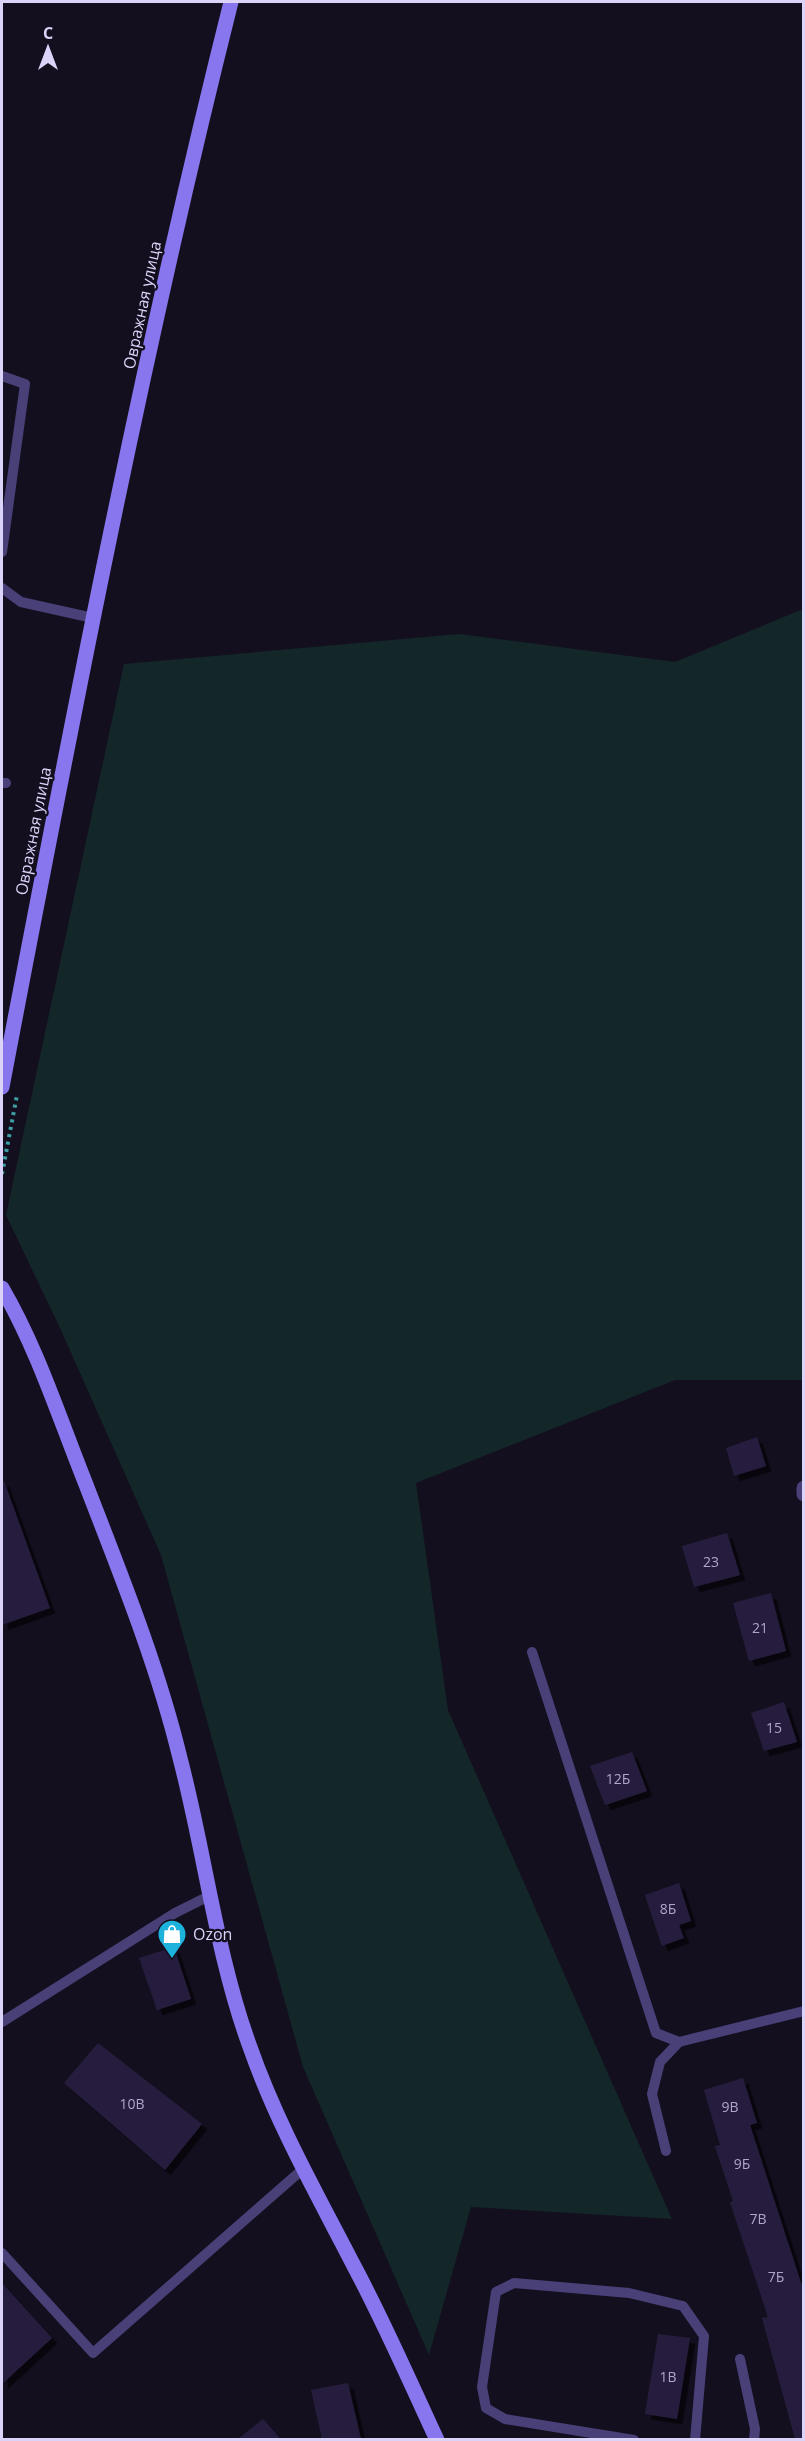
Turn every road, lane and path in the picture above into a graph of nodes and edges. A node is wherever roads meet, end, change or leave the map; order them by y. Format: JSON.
{"nodes":[{"id":1,"x":231,"y":2,"type":"edge"},
{"id":2,"x":2,"y":376,"type":"edge"},
{"id":3,"x":2,"y":552,"type":"edge"},
{"id":4,"x":2,"y":588,"type":"edge"},
{"id":5,"x":2,"y":601,"type":"edge"},
{"id":6,"x":21,"y":602,"type":"junction"},
{"id":7,"x":93,"y":618,"type":"junction"},
{"id":8,"x":2,"y":1086,"type":"edge"},
{"id":9,"x":18,"y":1091,"type":"dead end"},
{"id":10,"x":2,"y":1174,"type":"edge"},
{"id":11,"x":2,"y":1288,"type":"edge"},
{"id":12,"x":532,"y":1652,"type":"dead end"},
{"id":13,"x":211,"y":1895,"type":"junction"},
{"id":14,"x":804,"y":2011,"type":"edge"},
{"id":15,"x":2,"y":2022,"type":"edge"},
{"id":16,"x":679,"y":2042,"type":"junction"},
{"id":17,"x":666,"y":2151,"type":"dead end"},
{"id":18,"x":303,"y":2169,"type":"junction"},
{"id":19,"x":2,"y":2253,"type":"edge"},
{"id":20,"x":740,"y":2359,"type":"dead end"},
{"id":21,"x":437,"y":2439,"type":"edge"},
{"id":22,"x":634,"y":2439,"type":"edge"},
{"id":23,"x":695,"y":2439,"type":"edge"},
{"id":24,"x":754,"y":2439,"type":"edge"}],
"edges":[{"from":1,"to":7,"type":"street","name":"Овражная улица"},
{"from":2,"to":3,"type":"lane"},
{"from":4,"to":6,"type":"lane"},
{"from":5,"to":6,"type":"lane"},
{"from":6,"to":7,"type":"lane"},
{"from":7,"to":8,"type":"street","name":"Овражная улица"},
{"from":9,"to":10,"type":"path"},
{"from":11,"to":13,"type":"street"},
{"from":12,"to":16,"type":"lane"},
{"from":13,"to":15,"type":"lane"},
{"from":13,"to":18,"type":"street"},
{"from":14,"to":16,"type":"lane"},
{"from":16,"to":17,"type":"lane"},
{"from":18,"to":19,"type":"lane"},
{"from":18,"to":21,"type":"street"},
{"from":20,"to":24,"type":"lane"},
{"from":22,"to":23,"type":"lane"}]}
